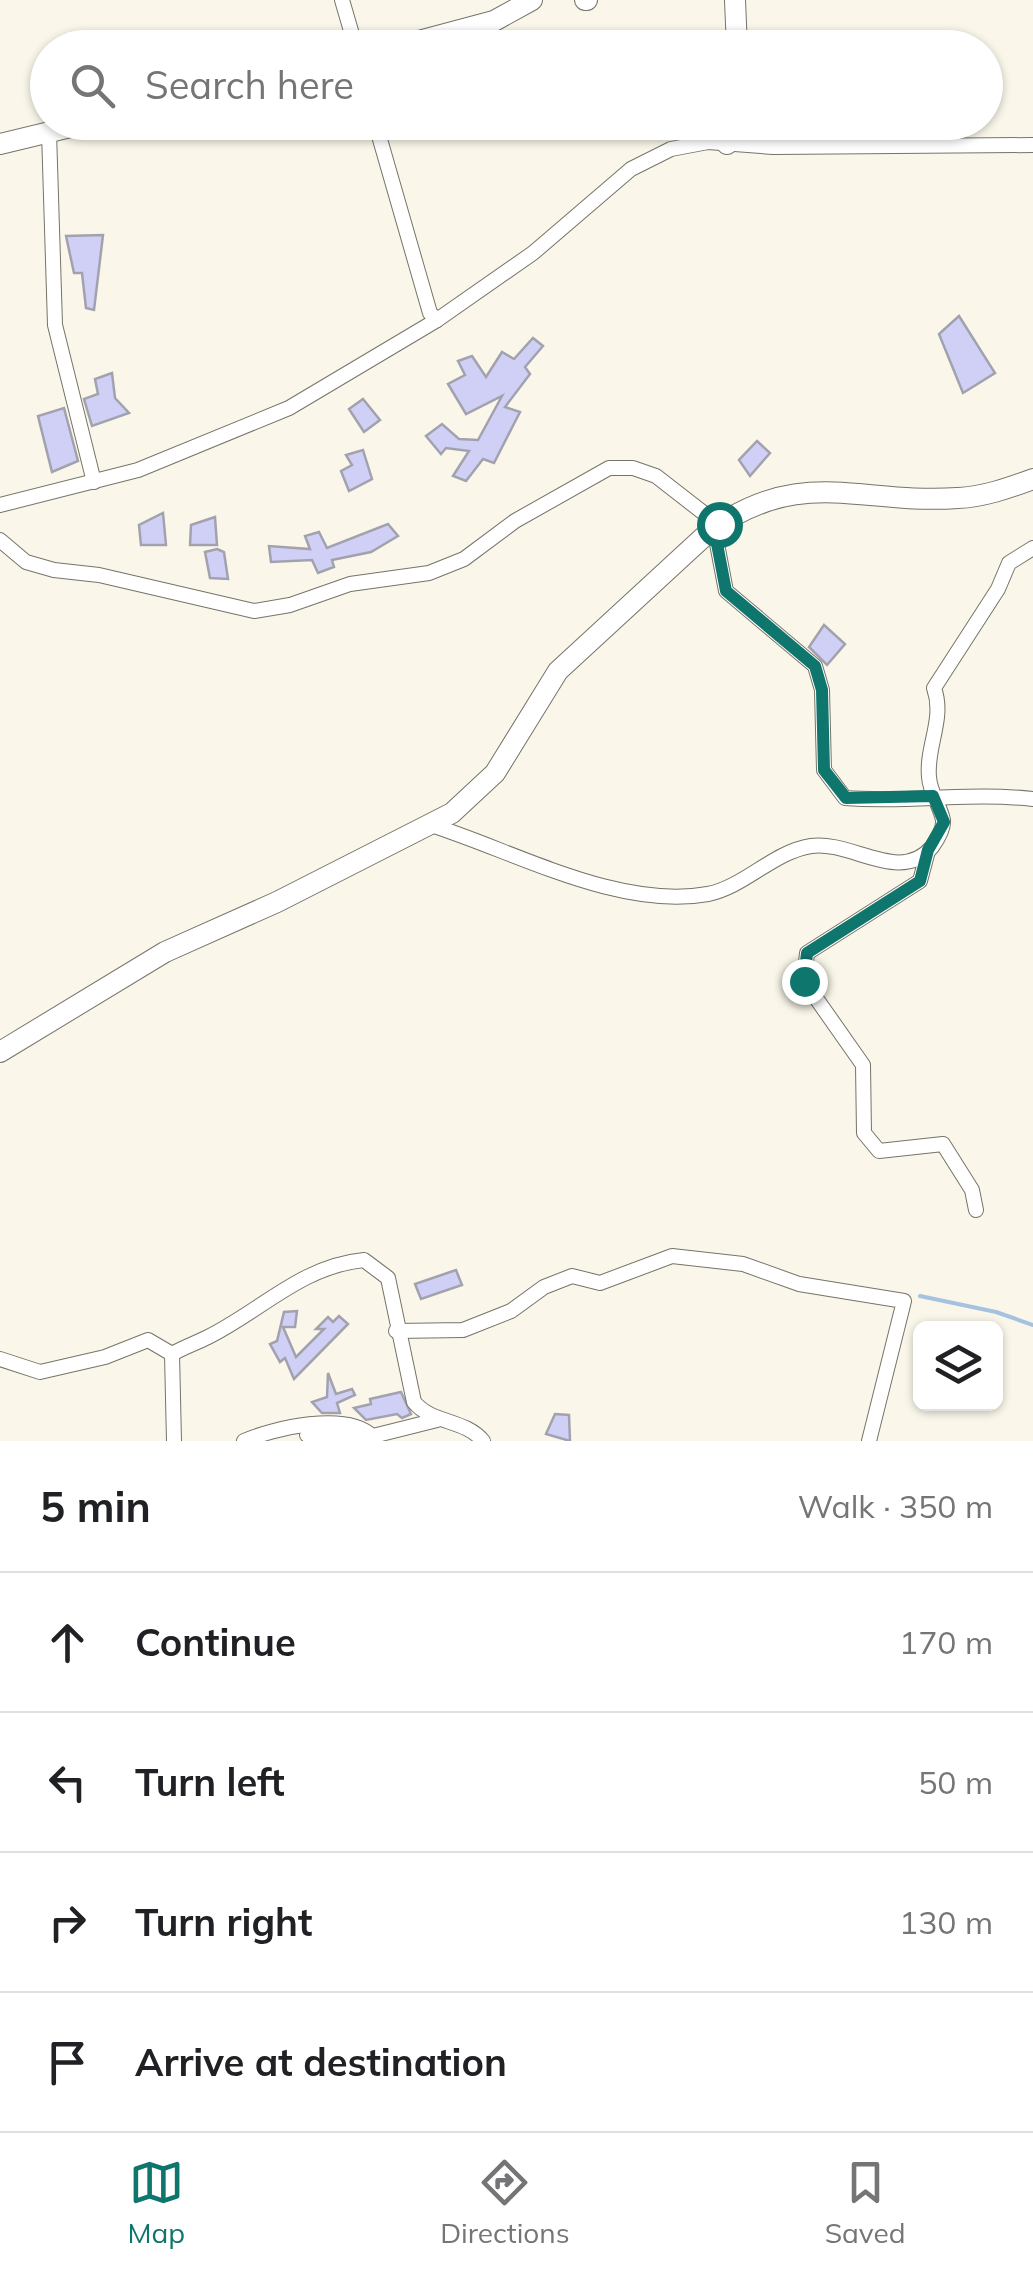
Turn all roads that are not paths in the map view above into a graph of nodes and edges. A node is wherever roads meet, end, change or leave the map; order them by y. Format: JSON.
{"nodes":[{"id":1,"x":342,"y":0,"type":"edge"},
{"id":2,"x":532,"y":0,"type":"edge"},
{"id":3,"x":735,"y":0,"type":"edge"},
{"id":4,"x":351,"y":30,"type":"edge"},
{"id":5,"x":460,"y":30,"type":"edge"},
{"id":6,"x":736,"y":30,"type":"edge"},
{"id":7,"x":30,"y":137,"type":"edge"},
{"id":8,"x":49,"y":140,"type":"edge"},
{"id":9,"x":380,"y":140,"type":"edge"},
{"id":10,"x":727,"y":140,"type":"edge"},
{"id":11,"x":0,"y":144,"type":"edge"},
{"id":12,"x":727,"y":144,"type":"junction"},
{"id":13,"x":1033,"y":146,"type":"edge"},
{"id":14,"x":437,"y":320,"type":"junction"},
{"id":15,"x":1033,"y":479,"type":"edge"},
{"id":16,"x":94,"y":482,"type":"junction"},
{"id":17,"x":0,"y":505,"type":"edge"},
{"id":18,"x":716,"y":526,"type":"junction"},
{"id":19,"x":0,"y":540,"type":"edge"},
{"id":20,"x":1033,"y":548,"type":"edge"},
{"id":21,"x":933,"y":796,"type":"junction"},
{"id":22,"x":1033,"y":799,"type":"edge"},
{"id":23,"x":431,"y":824,"type":"junction"},
{"id":24,"x":928,"y":850,"type":"junction"},
{"id":25,"x":0,"y":1052,"type":"edge"},
{"id":26,"x":976,"y":1210,"type":"dead end"},
{"id":27,"x":396,"y":1331,"type":"junction"},
{"id":28,"x":172,"y":1354,"type":"junction"},
{"id":29,"x":0,"y":1359,"type":"edge"},
{"id":30,"x":442,"y":1420,"type":"junction"},
{"id":31,"x":307,"y":1436,"type":"dead end"},
{"id":32,"x":373,"y":1436,"type":"junction"},
{"id":33,"x":174,"y":1441,"type":"edge"},
{"id":34,"x":244,"y":1441,"type":"edge"},
{"id":35,"x":483,"y":1441,"type":"edge"},
{"id":36,"x":868,"y":1441,"type":"edge"}],
"edges":[{"from":1,"to":4,"type":"street"},
{"from":2,"to":5,"type":"street"},
{"from":3,"to":6,"type":"street"},
{"from":7,"to":11,"type":"street"},
{"from":8,"to":16,"type":"street"},
{"from":9,"to":14,"type":"street"},
{"from":10,"to":12,"type":"street"},
{"from":12,"to":13,"type":"street"},
{"from":12,"to":14,"type":"street"},
{"from":14,"to":16,"type":"street"},
{"from":15,"to":18,"type":"street"},
{"from":16,"to":17,"type":"street"},
{"from":18,"to":19,"type":"street"},
{"from":18,"to":21,"type":"street"},
{"from":18,"to":23,"type":"street"},
{"from":20,"to":21,"type":"street"},
{"from":21,"to":22,"type":"street"},
{"from":21,"to":24,"type":"street"},
{"from":23,"to":24,"type":"street"},
{"from":23,"to":25,"type":"street"},
{"from":24,"to":26,"type":"street"},
{"from":27,"to":28,"type":"street"},
{"from":27,"to":30,"type":"street"},
{"from":27,"to":36,"type":"street"},
{"from":28,"to":29,"type":"street"},
{"from":28,"to":33,"type":"street"},
{"from":30,"to":32,"type":"street"},
{"from":30,"to":35,"type":"street"},
{"from":31,"to":32,"type":"street"},
{"from":32,"to":34,"type":"street"}]}
